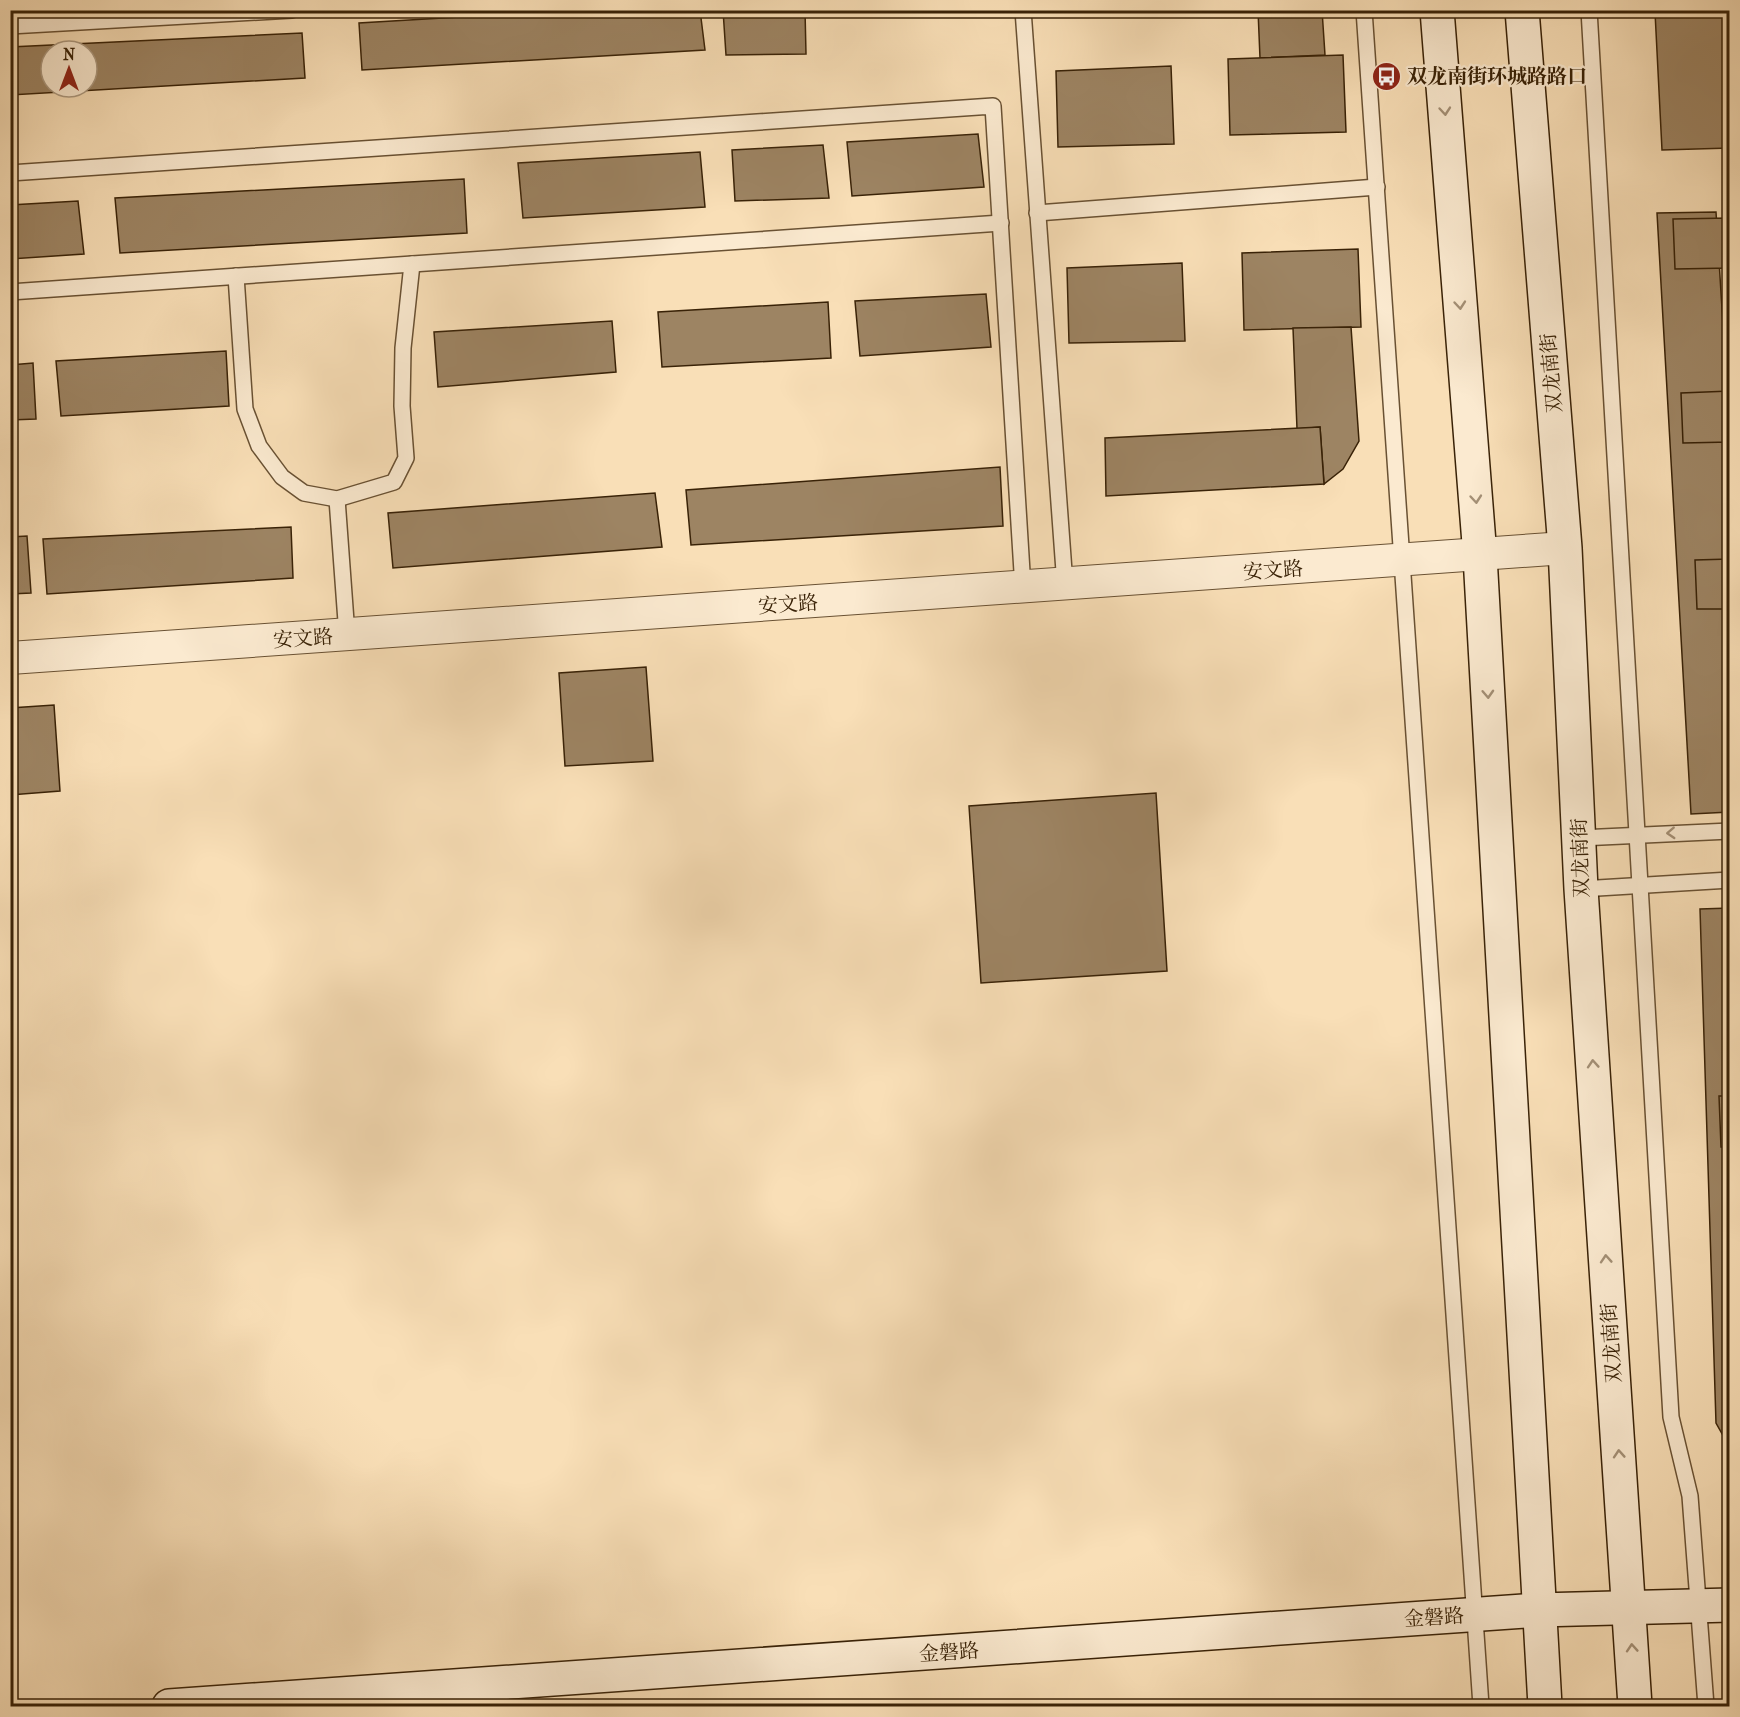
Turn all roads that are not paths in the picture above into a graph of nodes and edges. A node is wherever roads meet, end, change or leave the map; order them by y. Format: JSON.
{"nodes":[{"id":1,"x":292,"y":10,"type":"edge"},
{"id":2,"x":1023,"y":10,"type":"edge"},
{"id":3,"x":1364,"y":10,"type":"edge"},
{"id":4,"x":1437,"y":10,"type":"edge"},
{"id":5,"x":1522,"y":10,"type":"edge"},
{"id":6,"x":1589,"y":10,"type":"edge"},
{"id":7,"x":10,"y":26,"type":"edge"},
{"id":8,"x":10,"y":173,"type":"edge"},
{"id":9,"x":1377,"y":188,"type":"junction"},
{"id":10,"x":1037,"y":213,"type":"junction"},
{"id":11,"x":1000,"y":223,"type":"junction"},
{"id":12,"x":412,"y":264,"type":"junction"},
{"id":13,"x":236,"y":276,"type":"junction"},
{"id":14,"x":10,"y":292,"type":"edge"},
{"id":15,"x":338,"y":499,"type":"junction"},
{"id":16,"x":1565,"y":548,"type":"junction"},
{"id":17,"x":1480,"y":556,"type":"junction"},
{"id":18,"x":1404,"y":561,"type":"junction"},
{"id":19,"x":1065,"y":585,"type":"junction"},
{"id":20,"x":1023,"y":588,"type":"junction"},
{"id":21,"x":347,"y":635,"type":"junction"},
{"id":22,"x":10,"y":658,"type":"edge"},
{"id":23,"x":1730,"y":831,"type":"edge"},
{"id":24,"x":1638,"y":835,"type":"junction"},
{"id":25,"x":1580,"y":838,"type":"junction"},
{"id":26,"x":1730,"y":880,"type":"edge"},
{"id":27,"x":1641,"y":885,"type":"junction"},
{"id":28,"x":1581,"y":889,"type":"junction"},
{"id":29,"x":1714,"y":1605,"type":"edge"},
{"id":30,"x":1629,"y":1608,"type":"junction"},
{"id":31,"x":1538,"y":1610,"type":"junction"},
{"id":32,"x":1475,"y":1615,"type":"junction"},
{"id":33,"x":169,"y":1707,"type":"edge"},
{"id":34,"x":1481,"y":1707,"type":"edge"},
{"id":35,"x":1545,"y":1707,"type":"edge"},
{"id":36,"x":1635,"y":1707,"type":"edge"},
{"id":37,"x":1706,"y":1707,"type":"edge"}],
"edges":[{"from":1,"to":7,"type":"lane"},
{"from":2,"to":10,"type":"lane"},
{"from":3,"to":9,"type":"lane"},
{"from":4,"to":17,"type":"main road","one_way":true},
{"from":5,"to":16,"type":"main road","name":"双龙南街"},
{"from":6,"to":24,"type":"lane"},
{"from":8,"to":11,"type":"lane"},
{"from":9,"to":10,"type":"lane"},
{"from":9,"to":18,"type":"lane"},
{"from":10,"to":19,"type":"lane"},
{"from":11,"to":12,"type":"lane"},
{"from":11,"to":20,"type":"lane"},
{"from":12,"to":13,"type":"lane"},
{"from":12,"to":15,"type":"lane"},
{"from":13,"to":14,"type":"lane"},
{"from":13,"to":15,"type":"lane"},
{"from":15,"to":21,"type":"lane"},
{"from":16,"to":17,"type":"street","name":"安文路"},
{"from":16,"to":25,"type":"main road","name":"双龙南街"},
{"from":17,"to":18,"type":"street","name":"安文路"},
{"from":17,"to":31,"type":"main road","one_way":true},
{"from":18,"to":19,"type":"street","name":"安文路"},
{"from":18,"to":32,"type":"lane"},
{"from":19,"to":20,"type":"street","name":"安文路"},
{"from":20,"to":21,"type":"street","name":"安文路"},
{"from":21,"to":22,"type":"street","name":"安文路"},
{"from":23,"to":24,"type":"lane","one_way":true},
{"from":24,"to":25,"type":"lane"},
{"from":24,"to":27,"type":"lane"},
{"from":25,"to":28,"type":"main road","name":"双龙南街"},
{"from":26,"to":27,"type":"lane"},
{"from":27,"to":28,"type":"lane"},
{"from":27,"to":29,"type":"lane"},
{"from":30,"to":28,"type":"main road","name":"双龙南街","one_way":true},
{"from":29,"to":30,"type":"main road","name":"金磐路"},
{"from":29,"to":37,"type":"lane"},
{"from":30,"to":31,"type":"main road","name":"金磐路"},
{"from":36,"to":30,"type":"main road","name":"双龙南街","one_way":true},
{"from":31,"to":32,"type":"main road","name":"金磐路"},
{"from":31,"to":35,"type":"main road"},
{"from":32,"to":33,"type":"main road","name":"金磐路"},
{"from":32,"to":34,"type":"lane"}]}
